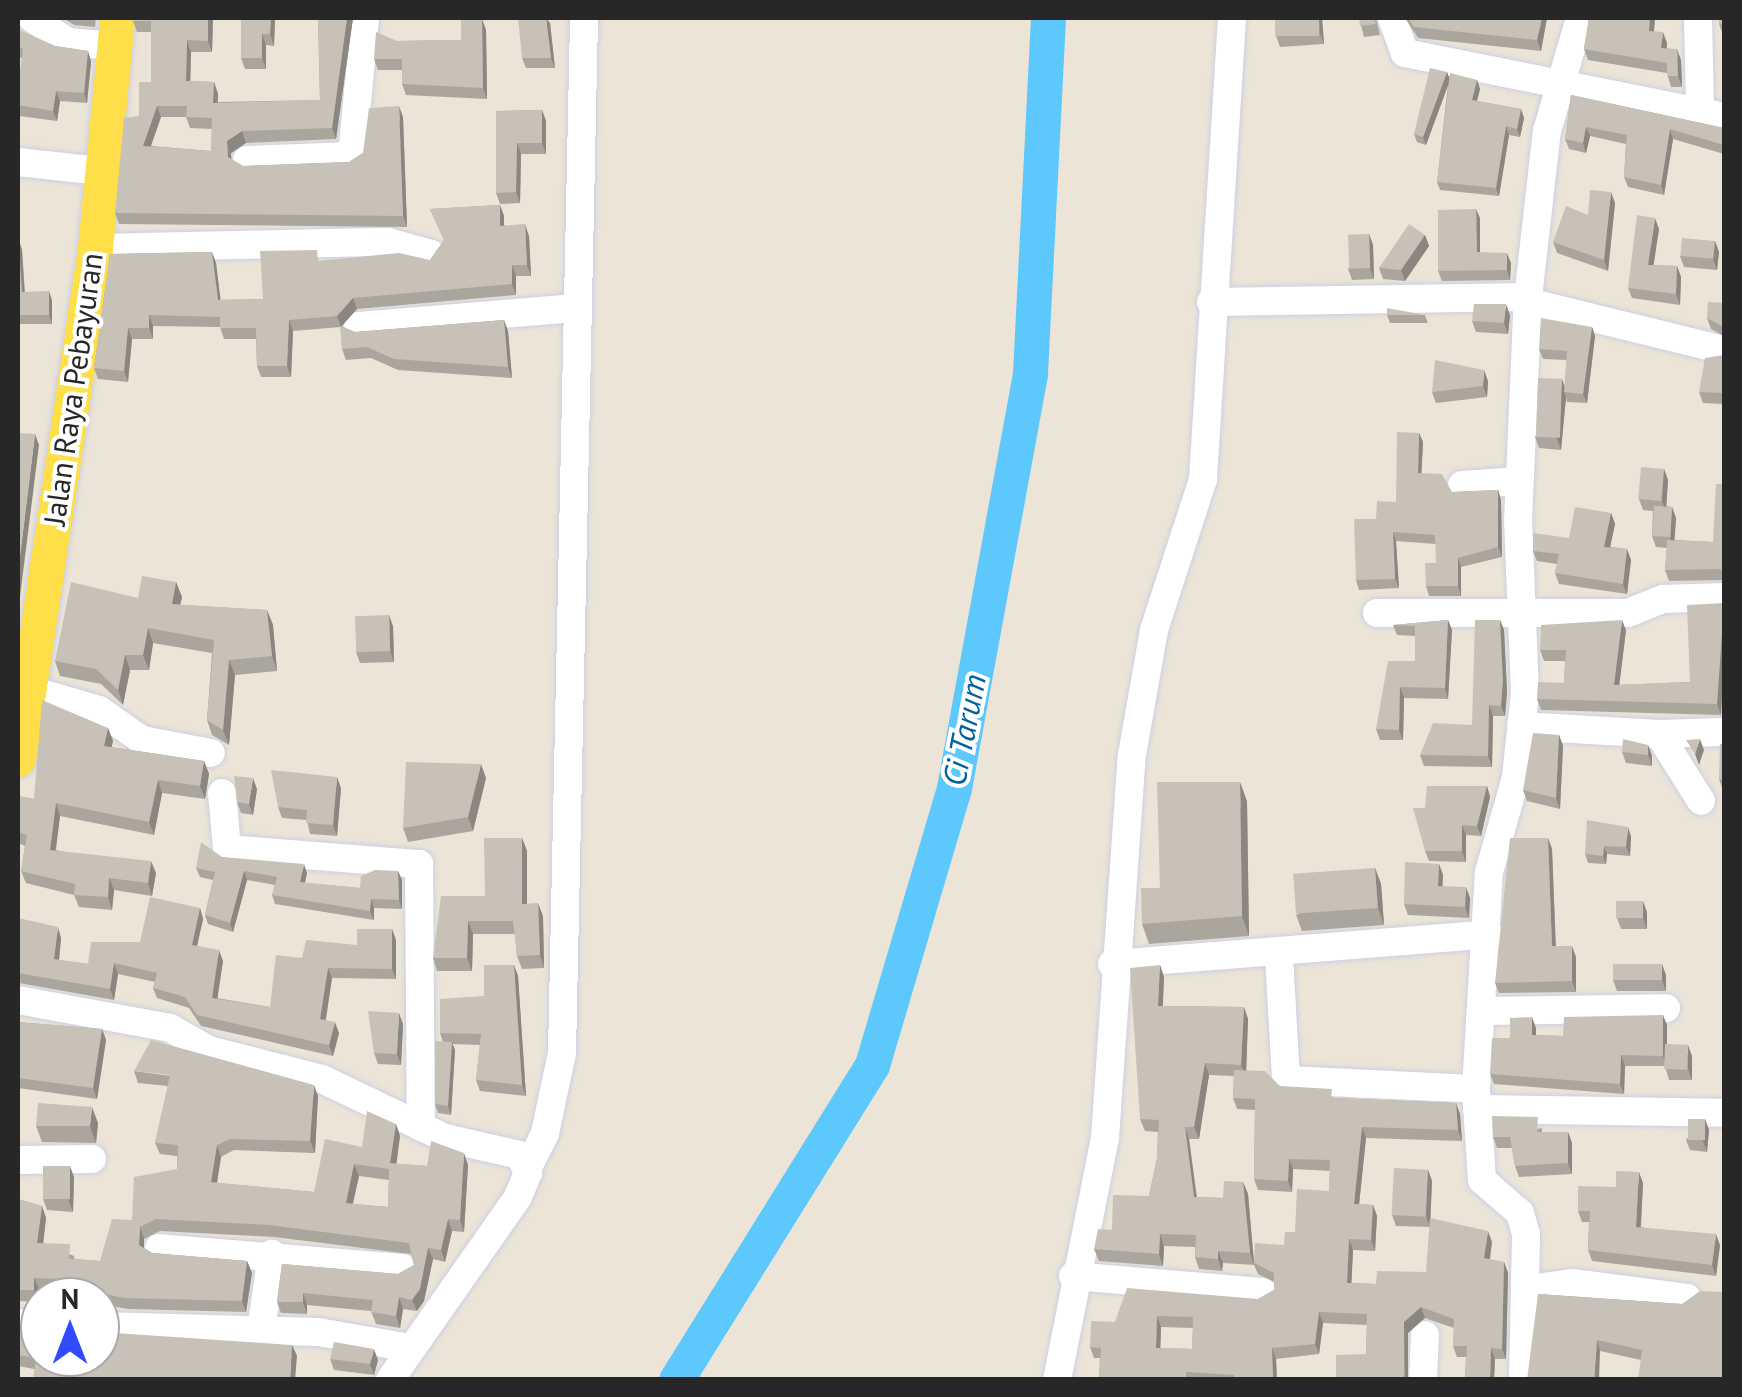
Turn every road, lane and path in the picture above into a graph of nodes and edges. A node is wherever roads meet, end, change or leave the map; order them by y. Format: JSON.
{"nodes":[{"id":1,"x":32,"y":18,"type":"edge"},
{"id":2,"x":365,"y":18,"type":"edge"},
{"id":3,"x":584,"y":18,"type":"edge"},
{"id":4,"x":1232,"y":18,"type":"edge"},
{"id":5,"x":1392,"y":18,"type":"edge"},
{"id":6,"x":1580,"y":18,"type":"edge"},
{"id":7,"x":1698,"y":18,"type":"edge"},
{"id":8,"x":116,"y":32,"type":"edge"},
{"id":9,"x":1557,"y":81,"type":"junction"},
{"id":10,"x":1712,"y":113,"type":"edge"},
{"id":11,"x":248,"y":160,"type":"dead end"},
{"id":12,"x":18,"y":162,"type":"edge"},
{"id":13,"x":101,"y":170,"type":"junction"},
{"id":14,"x":94,"y":248,"type":"junction"},
{"id":15,"x":432,"y":254,"type":"edge"},
{"id":16,"x":1528,"y":300,"type":"junction"},
{"id":17,"x":1212,"y":302,"type":"junction"},
{"id":18,"x":576,"y":308,"type":"junction"},
{"id":19,"x":358,"y":326,"type":"dead end"},
{"id":20,"x":1724,"y":350,"type":"edge"},
{"id":21,"x":1519,"y":481,"type":"junction"},
{"id":22,"x":1462,"y":485,"type":"dead end"},
{"id":23,"x":1724,"y":597,"type":"edge"},
{"id":24,"x":1521,"y":610,"type":"junction"},
{"id":25,"x":1377,"y":614,"type":"dead end"},
{"id":26,"x":27,"y":688,"type":"junction"},
{"id":27,"x":1521,"y":726,"type":"junction"},
{"id":28,"x":1724,"y":732,"type":"edge"},
{"id":29,"x":1660,"y":734,"type":"junction"},
{"id":30,"x":211,"y":753,"type":"dead end"},
{"id":31,"x":18,"y":758,"type":"edge"},
{"id":32,"x":222,"y":793,"type":"dead end"},
{"id":33,"x":1700,"y":801,"type":"dead end"},
{"id":34,"x":1490,"y":934,"type":"junction"},
{"id":35,"x":1279,"y":958,"type":"junction"},
{"id":36,"x":1112,"y":964,"type":"junction"},
{"id":37,"x":18,"y":1000,"type":"edge"},
{"id":38,"x":1666,"y":1008,"type":"dead end"},
{"id":39,"x":1484,"y":1010,"type":"junction"},
{"id":40,"x":1477,"y":1099,"type":"junction"},
{"id":41,"x":1724,"y":1113,"type":"edge"},
{"id":42,"x":421,"y":1127,"type":"junction"},
{"id":43,"x":92,"y":1159,"type":"dead end"},
{"id":44,"x":18,"y":1160,"type":"edge"},
{"id":45,"x":528,"y":1167,"type":"junction"},
{"id":46,"x":159,"y":1248,"type":"dead end"},
{"id":47,"x":272,"y":1254,"type":"junction"},
{"id":48,"x":404,"y":1268,"type":"edge"},
{"id":49,"x":1073,"y":1276,"type":"junction"},
{"id":50,"x":1528,"y":1289,"type":"junction"},
{"id":51,"x":1263,"y":1292,"type":"edge"},
{"id":52,"x":1687,"y":1298,"type":"edge"},
{"id":53,"x":120,"y":1326,"type":"edge"},
{"id":54,"x":261,"y":1330,"type":"junction"},
{"id":55,"x":1425,"y":1335,"type":"dead end"},
{"id":56,"x":411,"y":1348,"type":"junction"},
{"id":57,"x":390,"y":1380,"type":"edge"},
{"id":58,"x":1057,"y":1380,"type":"edge"},
{"id":59,"x":1423,"y":1380,"type":"edge"},
{"id":60,"x":1522,"y":1380,"type":"edge"}],
"edges":[{"from":1,"to":8,"type":"street"},
{"from":2,"to":11,"type":"street"},
{"from":3,"to":18,"type":"street"},
{"from":4,"to":17,"type":"street"},
{"from":5,"to":9,"type":"street"},
{"from":6,"to":9,"type":"street"},
{"from":7,"to":10,"type":"street"},
{"from":8,"to":13,"type":"main road","name":"Jalan Raya Pebayuran"},
{"from":9,"to":10,"type":"street"},
{"from":9,"to":16,"type":"street"},
{"from":12,"to":13,"type":"street"},
{"from":13,"to":14,"type":"main road","name":"Jalan Raya Pebayuran"},
{"from":14,"to":15,"type":"street"},
{"from":14,"to":26,"type":"main road","name":"Jalan Raya Pebayuran"},
{"from":16,"to":17,"type":"street"},
{"from":16,"to":20,"type":"street"},
{"from":16,"to":21,"type":"street"},
{"from":17,"to":36,"type":"street"},
{"from":18,"to":19,"type":"street"},
{"from":18,"to":45,"type":"street"},
{"from":21,"to":22,"type":"street"},
{"from":21,"to":24,"type":"street"},
{"from":23,"to":24,"type":"street"},
{"from":24,"to":25,"type":"street"},
{"from":24,"to":27,"type":"street"},
{"from":26,"to":30,"type":"street"},
{"from":26,"to":31,"type":"main road","name":"Jalan Raya Pebayuran"},
{"from":27,"to":29,"type":"street"},
{"from":27,"to":34,"type":"street"},
{"from":28,"to":29,"type":"street"},
{"from":29,"to":33,"type":"street"},
{"from":32,"to":42,"type":"street"},
{"from":34,"to":35,"type":"street"},
{"from":34,"to":39,"type":"street"},
{"from":35,"to":36,"type":"street"},
{"from":35,"to":40,"type":"street"},
{"from":36,"to":49,"type":"street"},
{"from":37,"to":42,"type":"street"},
{"from":38,"to":39,"type":"street"},
{"from":39,"to":40,"type":"street"},
{"from":40,"to":41,"type":"street"},
{"from":40,"to":50,"type":"street"},
{"from":42,"to":45,"type":"street"},
{"from":43,"to":44,"type":"street"},
{"from":45,"to":56,"type":"street"},
{"from":46,"to":47,"type":"street"},
{"from":47,"to":48,"type":"street"},
{"from":47,"to":54,"type":"street"},
{"from":49,"to":51,"type":"street"},
{"from":49,"to":58,"type":"street"},
{"from":50,"to":52,"type":"street"},
{"from":50,"to":60,"type":"street"},
{"from":53,"to":54,"type":"street"},
{"from":54,"to":56,"type":"street"},
{"from":55,"to":59,"type":"street"},
{"from":56,"to":57,"type":"street"}]}
